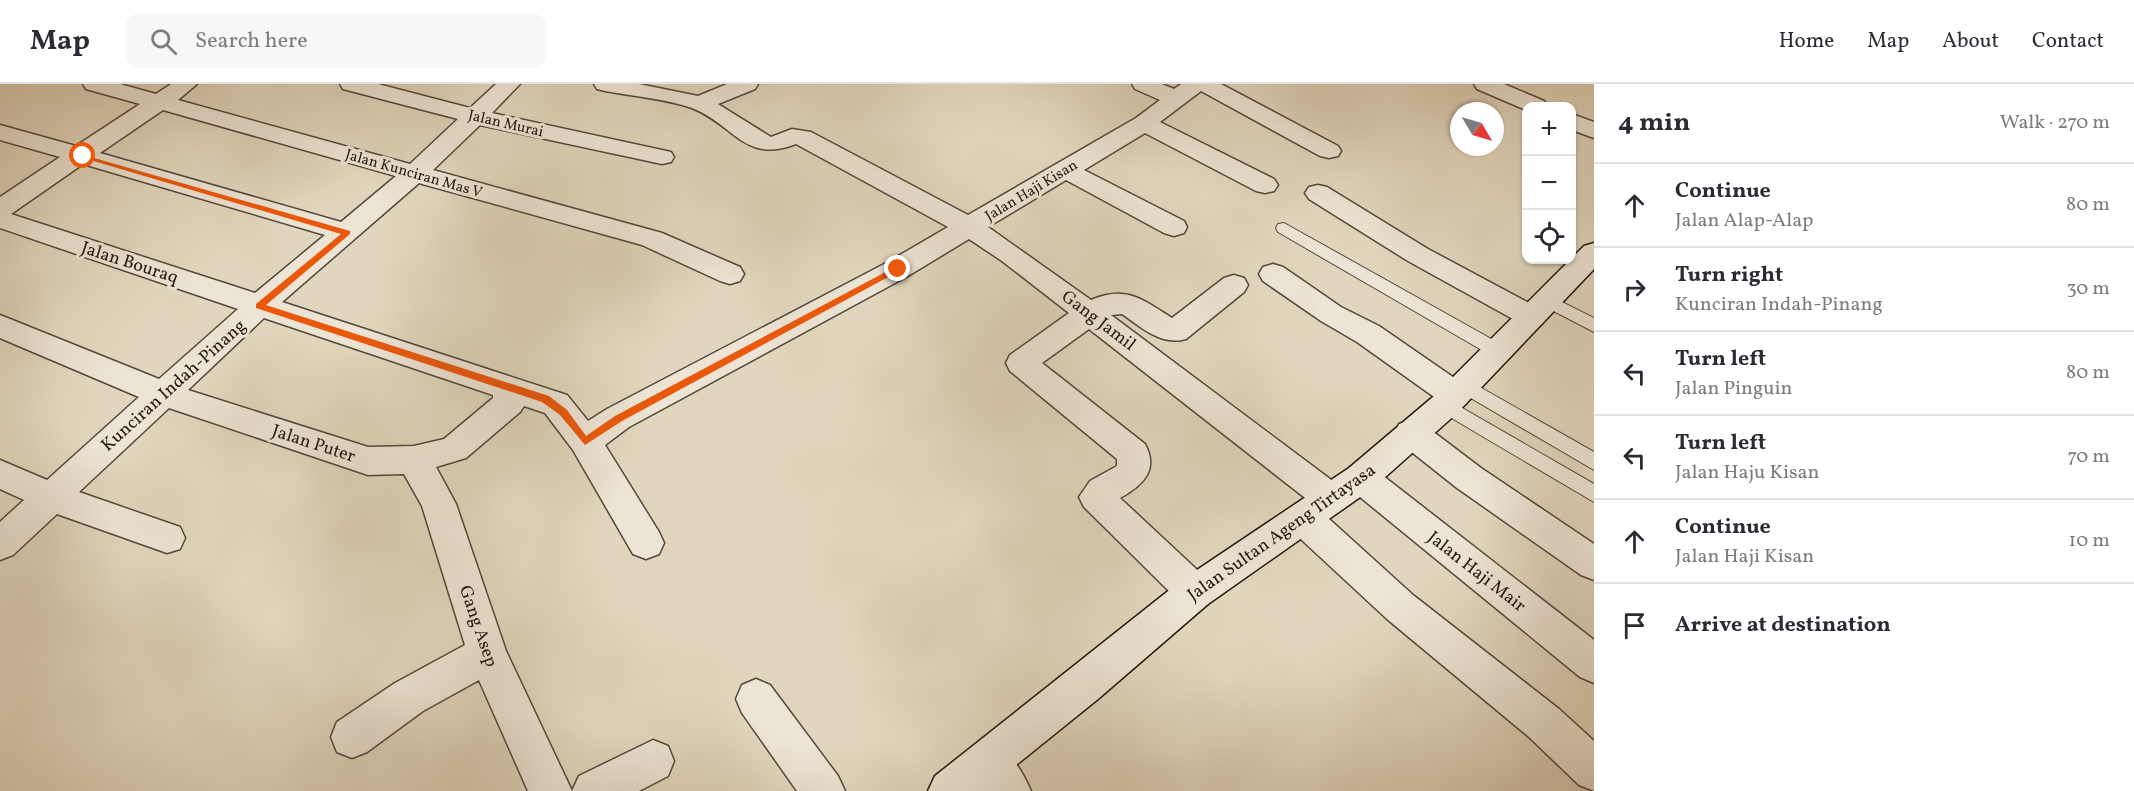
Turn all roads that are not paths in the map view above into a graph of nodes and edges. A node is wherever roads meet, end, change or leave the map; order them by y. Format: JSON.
{"nodes":[{"id":1,"x":94,"y":84,"type":"edge"},
{"id":2,"x":186,"y":84,"type":"edge"},
{"id":3,"x":351,"y":84,"type":"edge"},
{"id":4,"x":509,"y":84,"type":"edge"},
{"id":5,"x":605,"y":84,"type":"edge"},
{"id":6,"x":747,"y":84,"type":"edge"},
{"id":7,"x":1143,"y":84,"type":"edge"},
{"id":8,"x":1196,"y":84,"type":"edge"},
{"id":9,"x":1204,"y":84,"type":"edge"},
{"id":10,"x":1485,"y":84,"type":"edge"},
{"id":11,"x":1174,"y":98,"type":"junction"},
{"id":12,"x":160,"y":102,"type":"junction"},
{"id":13,"x":1526,"y":102,"type":"edge"},
{"id":14,"x":700,"y":103,"type":"junction"},
{"id":15,"x":1522,"y":105,"type":"edge"},
{"id":16,"x":1504,"y":110,"type":"edge"},
{"id":17,"x":473,"y":116,"type":"junction"},
{"id":18,"x":1144,"y":123,"type":"junction"},
{"id":19,"x":1576,"y":124,"type":"edge"},
{"id":20,"x":1594,"y":131,"type":"edge"},
{"id":21,"x":0,"y":132,"type":"edge"},
{"id":22,"x":1329,"y":151,"type":"dead end"},
{"id":23,"x":81,"y":154,"type":"junction"},
{"id":24,"x":662,"y":157,"type":"dead end"},
{"id":25,"x":1065,"y":170,"type":"junction"},
{"id":26,"x":414,"y":172,"type":"junction"},
{"id":27,"x":1265,"y":185,"type":"dead end"},
{"id":28,"x":1318,"y":193,"type":"dead end"},
{"id":29,"x":0,"y":208,"type":"edge"},
{"id":30,"x":0,"y":219,"type":"edge"},
{"id":31,"x":969,"y":227,"type":"junction"},
{"id":32,"x":1174,"y":227,"type":"dead end"},
{"id":33,"x":1284,"y":228,"type":"dead end"},
{"id":34,"x":347,"y":233,"type":"junction"},
{"id":35,"x":1594,"y":252,"type":"edge"},
{"id":36,"x":1273,"y":273,"type":"dead end"},
{"id":37,"x":730,"y":274,"type":"dead end"},
{"id":38,"x":1234,"y":285,"type":"dead end"},
{"id":39,"x":259,"y":306,"type":"junction"},
{"id":40,"x":1540,"y":309,"type":"junction"},
{"id":41,"x":1090,"y":313,"type":"junction"},
{"id":42,"x":0,"y":326,"type":"edge"},
{"id":43,"x":1594,"y":326,"type":"edge"},
{"id":44,"x":1487,"y":345,"type":"junction"},
{"id":45,"x":523,"y":382,"type":"junction"},
{"id":46,"x":163,"y":394,"type":"junction"},
{"id":47,"x":1454,"y":395,"type":"junction"},
{"id":48,"x":1411,"y":434,"type":"junction"},
{"id":49,"x":585,"y":441,"type":"junction"},
{"id":50,"x":414,"y":460,"type":"junction"},
{"id":51,"x":1594,"y":462,"type":"edge"},
{"id":52,"x":0,"y":474,"type":"edge"},
{"id":53,"x":1361,"y":478,"type":"junction"},
{"id":54,"x":1594,"y":494,"type":"edge"},
{"id":55,"x":51,"y":497,"type":"junction"},
{"id":56,"x":1317,"y":509,"type":"junction"},
{"id":57,"x":167,"y":538,"type":"dead end"},
{"id":58,"x":646,"y":543,"type":"dead end"},
{"id":59,"x":0,"y":544,"type":"edge"},
{"id":60,"x":1594,"y":564,"type":"edge"},
{"id":61,"x":1195,"y":592,"type":"junction"},
{"id":62,"x":487,"y":654,"type":"junction"},
{"id":63,"x":1594,"y":664,"type":"edge"},
{"id":64,"x":756,"y":699,"type":"dead end"},
{"id":65,"x":352,"y":737,"type":"dead end"},
{"id":66,"x":653,"y":760,"type":"dead end"},
{"id":67,"x":1594,"y":770,"type":"edge"},
{"id":68,"x":998,"y":777,"type":"edge"},
{"id":69,"x":550,"y":791,"type":"edge"},
{"id":70,"x":594,"y":791,"type":"edge"},
{"id":71,"x":823,"y":791,"type":"edge"},
{"id":72,"x":950,"y":791,"type":"edge"}],
"edges":[{"from":1,"to":12,"type":"street","name":"Jalan Kunciran Mas V"},
{"from":2,"to":12,"type":"street"},
{"from":3,"to":17,"type":"street","name":"Jalan Murai"},
{"from":4,"to":17,"type":"street","name":"Kunciran Indah-Pinang"},
{"from":5,"to":14,"type":"street"},
{"from":6,"to":14,"type":"street"},
{"from":7,"to":11,"type":"street"},
{"from":8,"to":11,"type":"street","name":"Jalan Haji Kisan"},
{"from":9,"to":22,"type":"street"},
{"from":10,"to":13,"type":"street"},
{"from":11,"to":18,"type":"street","name":"Jalan Haji Kisan"},
{"from":12,"to":23,"type":"street"},
{"from":12,"to":26,"type":"street","name":"Jalan Kunciran Mas V"},
{"from":14,"to":31,"type":"street","name":"Gang Jamil"},
{"from":15,"to":16,"type":"street"},
{"from":17,"to":24,"type":"street","name":"Jalan Murai"},
{"from":17,"to":26,"type":"street","name":"Kunciran Indah-Pinang"},
{"from":18,"to":25,"type":"street","name":"Jalan Haji Kisan"},
{"from":18,"to":27,"type":"street"},
{"from":19,"to":20,"type":"street"},
{"from":21,"to":23,"type":"street"},
{"from":23,"to":29,"type":"street"},
{"from":23,"to":34,"type":"street"},
{"from":25,"to":31,"type":"street","name":"Jalan Haji Kisan"},
{"from":25,"to":32,"type":"street"},
{"from":26,"to":34,"type":"street","name":"Kunciran Indah-Pinang"},
{"from":26,"to":37,"type":"street","name":"Jalan Kunciran Mas V"},
{"from":28,"to":40,"type":"street"},
{"from":30,"to":39,"type":"street","name":"Jalan Bouraq"},
{"from":31,"to":41,"type":"street","name":"Gang Jamil"},
{"from":31,"to":49,"type":"street","name":"Jalan Haji Kisan"},
{"from":33,"to":44,"type":"lane"},
{"from":34,"to":39,"type":"street","name":"Kunciran Indah-Pinang"},
{"from":35,"to":40,"type":"street","name":"Jalan Sultan Ageng Tirtayasa"},
{"from":36,"to":47,"type":"street"},
{"from":38,"to":41,"type":"street"},
{"from":39,"to":45,"type":"street","name":"Jalan Bouraq"},
{"from":39,"to":46,"type":"street","name":"Kunciran Indah-Pinang"},
{"from":40,"to":43,"type":"lane"},
{"from":40,"to":44,"type":"street","name":"Jalan Sultan Ageng Tirtayasa"},
{"from":41,"to":56,"type":"street","name":"Gang Jamil"},
{"from":41,"to":61,"type":"street"},
{"from":42,"to":46,"type":"street","name":"Jalan Puter"},
{"from":44,"to":47,"type":"street","name":"Jalan Sultan Ageng Tirtayasa"},
{"from":45,"to":49,"type":"street","name":"Jalan Bouraq"},
{"from":45,"to":50,"type":"street","name":"Jalan Puter"},
{"from":46,"to":50,"type":"street","name":"Jalan Puter"},
{"from":46,"to":55,"type":"street","name":"Kunciran Indah-Pinang"},
{"from":47,"to":48,"type":"street","name":"Jalan Sultan Ageng Tirtayasa"},
{"from":47,"to":51,"type":"lane"},
{"from":47,"to":54,"type":"lane"},
{"from":48,"to":53,"type":"street","name":"Jalan Sultan Ageng Tirtayasa"},
{"from":48,"to":60,"type":"street"},
{"from":49,"to":58,"type":"street","name":"Jalan Bouraq"},
{"from":50,"to":62,"type":"street","name":"Gang Asep"},
{"from":52,"to":55,"type":"street"},
{"from":53,"to":56,"type":"street","name":"Jalan Sultan Ageng Tirtayasa"},
{"from":53,"to":63,"type":"street","name":"Jalan Haji Mair"},
{"from":55,"to":57,"type":"street"},
{"from":55,"to":59,"type":"street","name":"Kunciran Indah-Pinang"},
{"from":56,"to":61,"type":"street","name":"Jalan Sultan Ageng Tirtayasa"},
{"from":56,"to":67,"type":"street","name":"Gang Jamil"},
{"from":61,"to":68,"type":"street","name":"Jalan Sultan Ageng Tirtayasa"},
{"from":62,"to":65,"type":"street"},
{"from":62,"to":69,"type":"street","name":"Gang Asep"},
{"from":64,"to":71,"type":"street"},
{"from":66,"to":70,"type":"street"},
{"from":68,"to":72,"type":"street","name":"Jalan Sultan Ageng Tirtayasa"}]}
